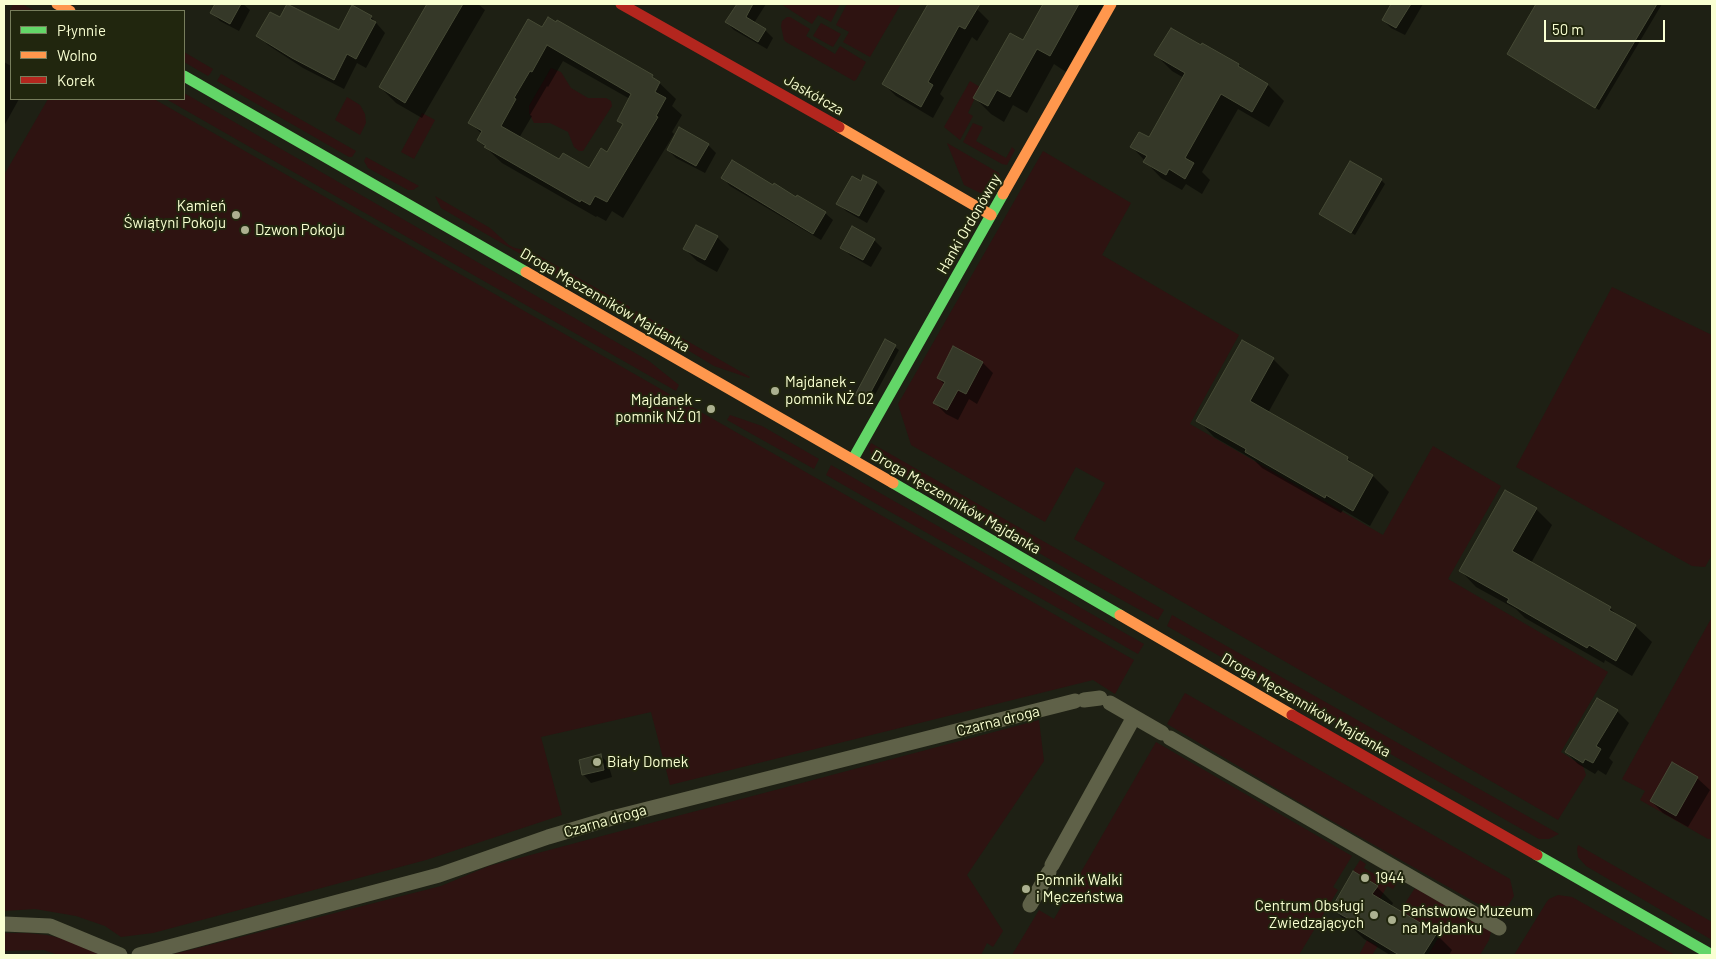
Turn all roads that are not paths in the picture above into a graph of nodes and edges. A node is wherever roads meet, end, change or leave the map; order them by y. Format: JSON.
{"nodes":[{"id":1,"x":57,"y":4,"type":"edge"},
{"id":2,"x":621,"y":4,"type":"edge"},
{"id":3,"x":1111,"y":4,"type":"edge"},
{"id":4,"x":68,"y":10,"type":"edge"},
{"id":5,"x":185,"y":77,"type":"edge"},
{"id":6,"x":991,"y":216,"type":"junction"},
{"id":7,"x":853,"y":459,"type":"junction"},
{"id":8,"x":1134,"y":717,"type":"junction"},
{"id":9,"x":1030,"y":904,"type":"dead end"},
{"id":10,"x":4,"y":924,"type":"edge"},
{"id":11,"x":1498,"y":928,"type":"dead end"},
{"id":12,"x":120,"y":955,"type":"edge"},
{"id":13,"x":140,"y":955,"type":"edge"},
{"id":14,"x":1712,"y":955,"type":"edge"}],
"edges":[{"from":1,"to":4,"type":"street"},
{"from":2,"to":6,"type":"street","name":"Jaskółcza"},
{"from":3,"to":6,"type":"street","name":"Hanki Ordonówny"},
{"from":5,"to":7,"type":"street","name":"Droga Męczenników Majdanka"},
{"from":6,"to":7,"type":"street","name":"Hanki Ordonówny"},
{"from":7,"to":14,"type":"street","name":"Droga Męczenników Majdanka"},
{"from":8,"to":9,"type":"street"},
{"from":8,"to":11,"type":"street"},
{"from":8,"to":13,"type":"street","name":"Czarna droga"},
{"from":10,"to":12,"type":"street"}]}
